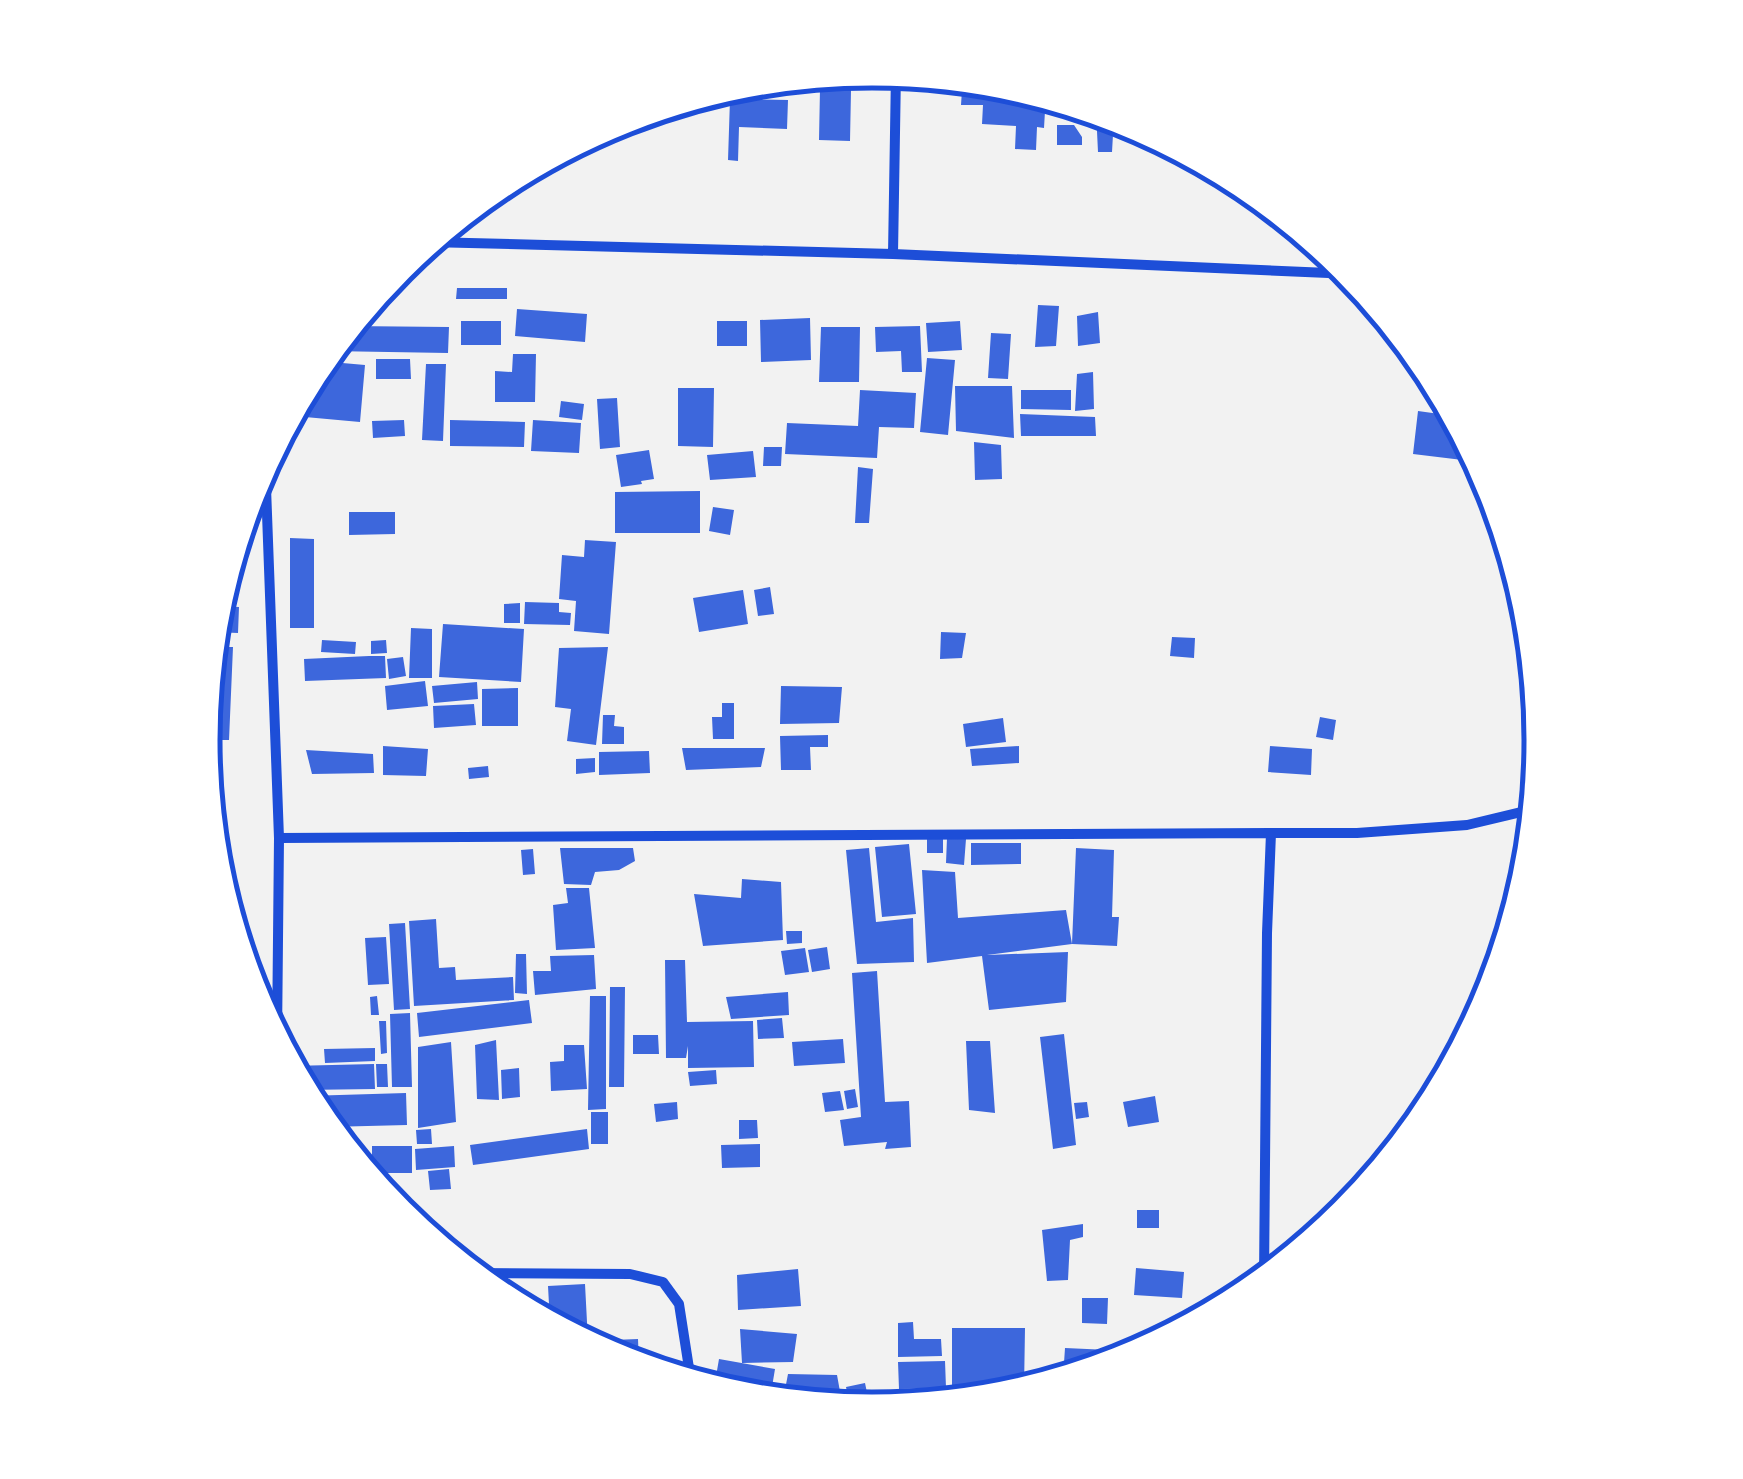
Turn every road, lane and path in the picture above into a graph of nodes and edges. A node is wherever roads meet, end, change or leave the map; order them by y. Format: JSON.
{"nodes":[{"id":1,"x":896,"y":89,"type":"edge"},
{"id":2,"x":450,"y":242,"type":"edge"},
{"id":3,"x":893,"y":254,"type":"junction"},
{"id":4,"x":1327,"y":273,"type":"edge"},
{"id":5,"x":266,"y":497,"type":"edge"},
{"id":6,"x":1519,"y":813,"type":"edge"},
{"id":7,"x":1271,"y":833,"type":"junction"},
{"id":8,"x":279,"y":838,"type":"junction"},
{"id":9,"x":277,"y":1007,"type":"edge"},
{"id":10,"x":1264,"y":1260,"type":"edge"},
{"id":11,"x":497,"y":1273,"type":"edge"},
{"id":12,"x":688,"y":1365,"type":"edge"}],
"edges":[{"from":1,"to":3,"type":"street"},
{"from":2,"to":3,"type":"street"},
{"from":3,"to":4,"type":"street"},
{"from":5,"to":8,"type":"street"},
{"from":6,"to":7,"type":"street"},
{"from":7,"to":8,"type":"street"},
{"from":7,"to":10,"type":"street"},
{"from":8,"to":9,"type":"street"},
{"from":11,"to":12,"type":"street"}]}
